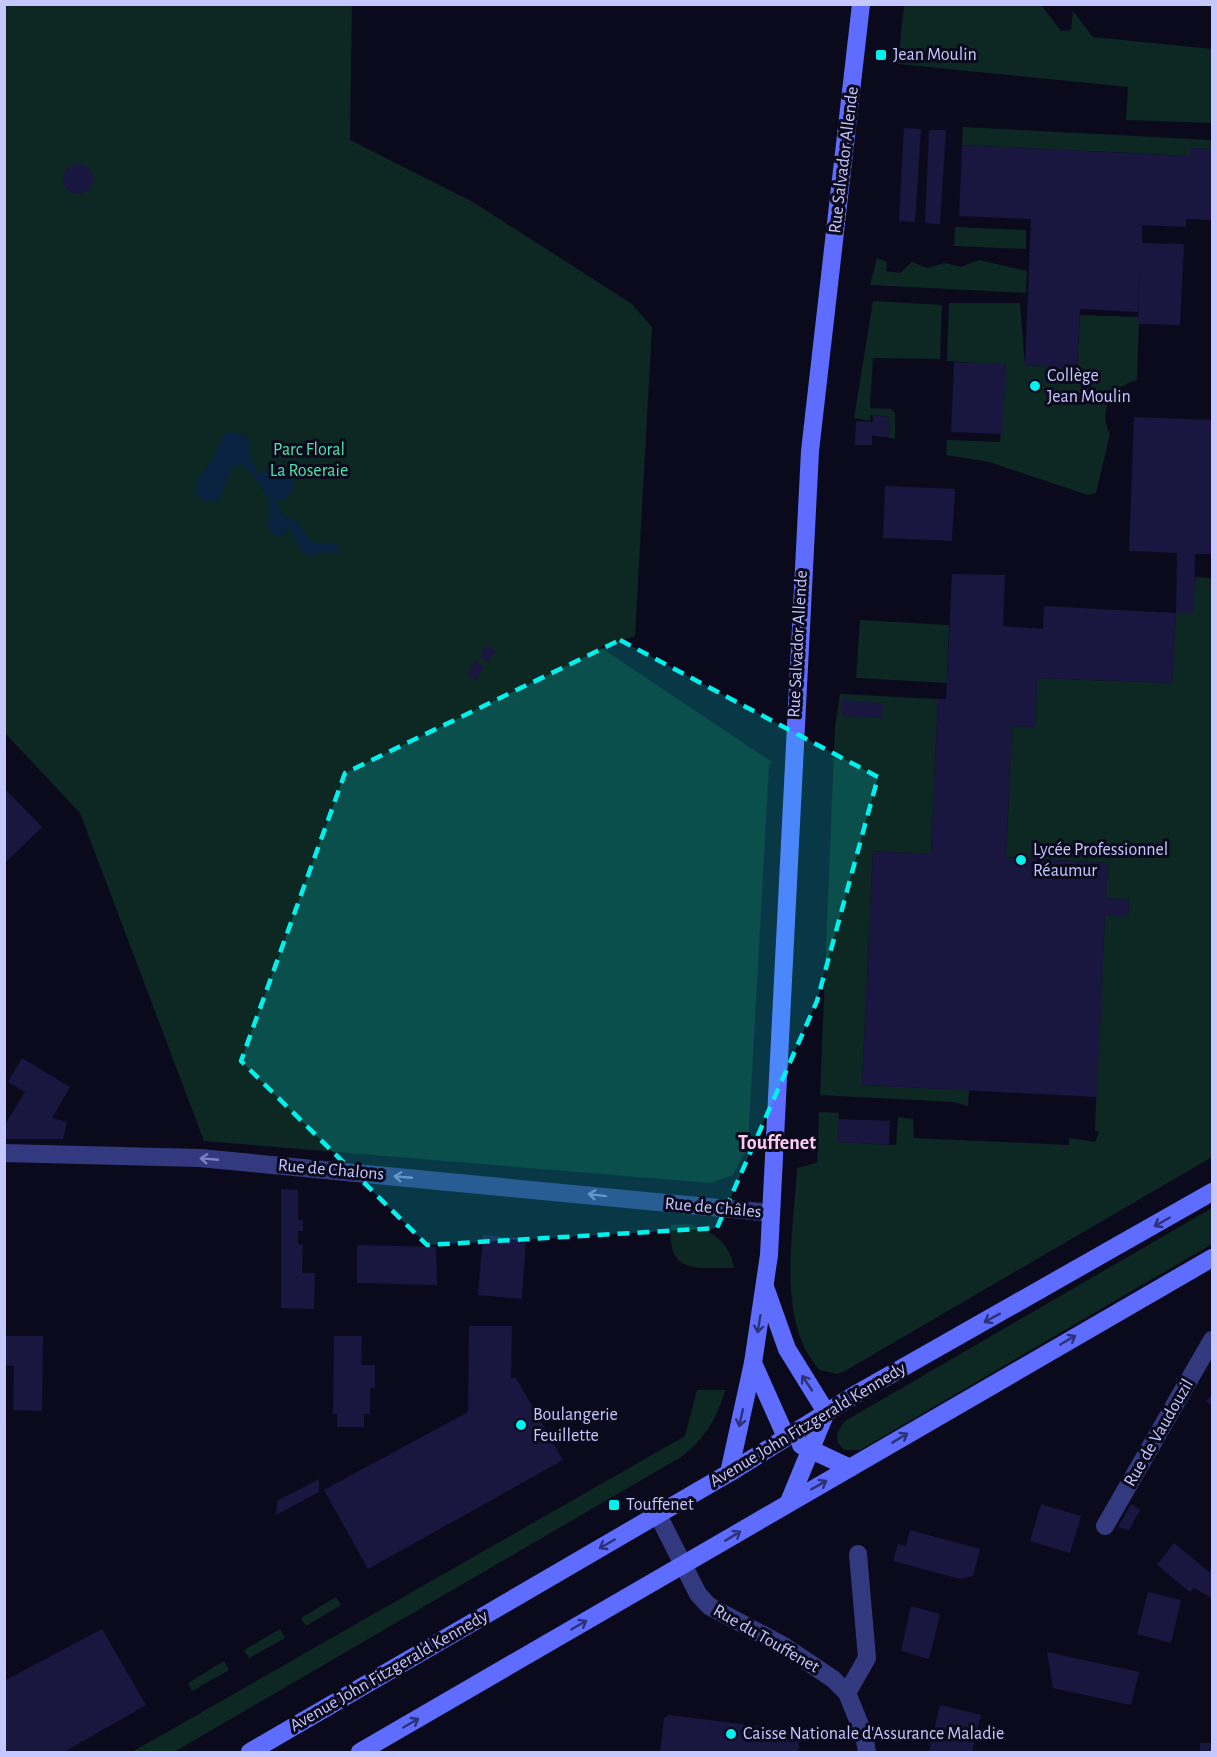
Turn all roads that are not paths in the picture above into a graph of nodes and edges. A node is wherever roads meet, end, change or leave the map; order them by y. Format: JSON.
{"nodes":[{"id":1,"x":861,"y":4,"type":"edge"},
{"id":2,"x":4,"y":1153,"type":"edge"},
{"id":3,"x":1212,"y":1192,"type":"edge"},
{"id":4,"x":656,"y":1203,"type":"joint"},
{"id":5,"x":771,"y":1212,"type":"junction"},
{"id":6,"x":1212,"y":1258,"type":"edge"},
{"id":7,"x":765,"y":1286,"type":"junction"},
{"id":8,"x":1212,"y":1340,"type":"edge"},
{"id":9,"x":753,"y":1363,"type":"junction"},
{"id":10,"x":826,"y":1412,"type":"junction"},
{"id":11,"x":786,"y":1437,"type":"junction"},
{"id":12,"x":810,"y":1451,"type":"junction"},
{"id":13,"x":850,"y":1468,"type":"junction"},
{"id":14,"x":729,"y":1473,"type":"junction"},
{"id":15,"x":789,"y":1502,"type":"junction"},
{"id":16,"x":658,"y":1515,"type":"junction"},
{"id":17,"x":1105,"y":1526,"type":"dead end"},
{"id":18,"x":858,"y":1554,"type":"dead end"},
{"id":19,"x":682,"y":1566,"type":"junction"},
{"id":20,"x":847,"y":1693,"type":"junction"},
{"id":21,"x":250,"y":1752,"type":"edge"},
{"id":22,"x":360,"y":1752,"type":"edge"},
{"id":23,"x":867,"y":1752,"type":"edge"}],
"edges":[{"from":1,"to":5,"type":"main road","name":"Rue Salvador Allende"},
{"from":4,"to":2,"type":"street","name":"Rue de Chalons","one_way":true},
{"from":3,"to":10,"type":"main road","name":"Avenue John Fitzgerald Kennedy","one_way":true},
{"from":4,"to":5,"type":"street","name":"Rue de Châles"},
{"from":5,"to":7,"type":"main road","name":"Rue Salvador Allende"},
{"from":13,"to":6,"type":"main road","one_way":true},
{"from":7,"to":9,"type":"main road","name":"Rue Salvador Allende","one_way":true},
{"from":10,"to":7,"type":"main road","name":"Rue Salvador Allende","one_way":true},
{"from":8,"to":17,"type":"street","name":"Rue de Vaudouzil"},
{"from":9,"to":11,"type":"main road"},
{"from":9,"to":14,"type":"main road","name":"Rue Salvador Allende","one_way":true},
{"from":10,"to":11,"type":"main road","name":"Avenue John Fitzgerald Kennedy"},
{"from":10,"to":12,"type":"main road"},
{"from":11,"to":12,"type":"main road"},
{"from":11,"to":14,"type":"main road","name":"Avenue John Fitzgerald Kennedy"},
{"from":12,"to":13,"type":"main road"},
{"from":12,"to":15,"type":"main road"},
{"from":15,"to":13,"type":"main road","one_way":true},
{"from":14,"to":16,"type":"main road","name":"Avenue John Fitzgerald Kennedy"},
{"from":19,"to":15,"type":"main road","one_way":true},
{"from":16,"to":19,"type":"street","name":"Rue du Touffenet"},
{"from":16,"to":21,"type":"main road","name":"Avenue John Fitzgerald Kennedy","one_way":true},
{"from":18,"to":20,"type":"street"},
{"from":19,"to":20,"type":"street","name":"Rue du Touffenet"},
{"from":22,"to":19,"type":"main road","one_way":true},
{"from":20,"to":23,"type":"street","name":"Rue du Touffenet"}]}
